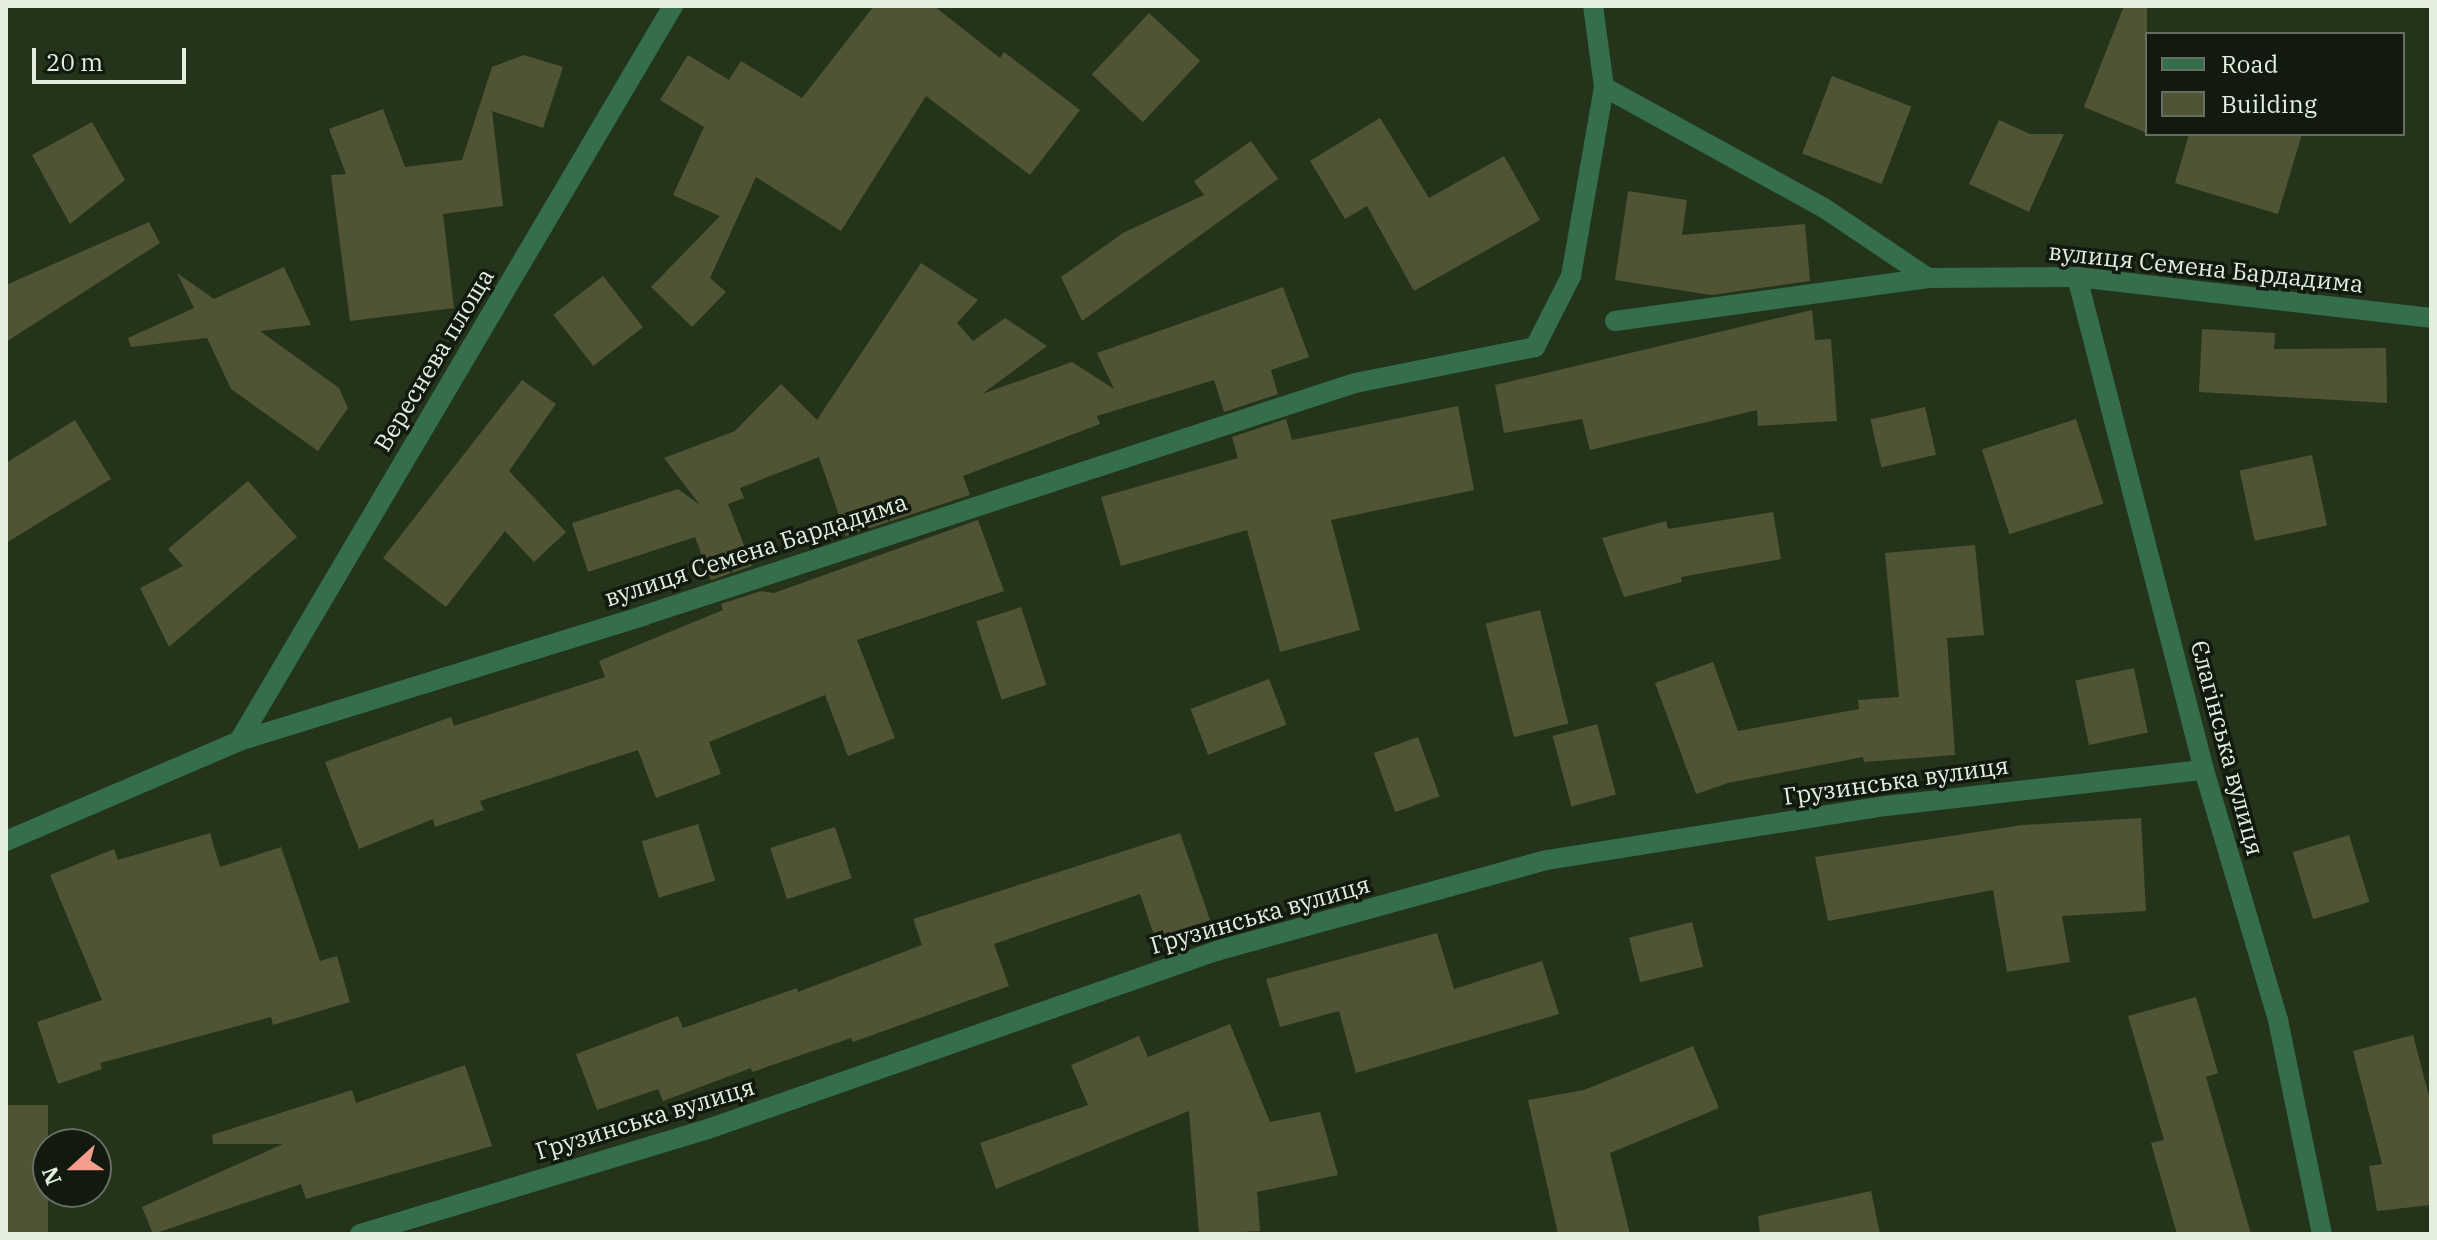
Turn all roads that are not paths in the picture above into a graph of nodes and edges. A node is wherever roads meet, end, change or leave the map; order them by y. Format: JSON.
{"nodes":[{"id":1,"x":673,"y":6,"type":"edge"},
{"id":2,"x":1593,"y":6,"type":"edge"},
{"id":3,"x":1604,"y":87,"type":"junction"},
{"id":4,"x":2077,"y":277,"type":"junction"},
{"id":5,"x":1928,"y":278,"type":"junction"},
{"id":6,"x":2431,"y":318,"type":"edge"},
{"id":7,"x":1615,"y":321,"type":"dead end"},
{"id":8,"x":239,"y":741,"type":"junction"},
{"id":9,"x":2204,"y":770,"type":"junction"},
{"id":10,"x":6,"y":841,"type":"edge"},
{"id":11,"x":360,"y":1234,"type":"edge"},
{"id":12,"x":2322,"y":1234,"type":"edge"}],
"edges":[{"from":1,"to":8,"type":"street","name":"Вереснева площа"},
{"from":2,"to":3,"type":"street"},
{"from":3,"to":5,"type":"street"},
{"from":3,"to":8,"type":"street","name":"вулиця Семена Бардадима"},
{"from":4,"to":5,"type":"street","name":"вулиця Семена Бардадима"},
{"from":4,"to":6,"type":"street","name":"вулиця Семена Бардадима"},
{"from":4,"to":9,"type":"street","name":"Єлагінська вулиця"},
{"from":5,"to":7,"type":"street","name":"вулиця Семена Бардадима"},
{"from":8,"to":10,"type":"street","name":"вулиця Семена Бардадима"},
{"from":9,"to":11,"type":"street","name":"Грузинська вулиця"},
{"from":9,"to":12,"type":"street","name":"Єлагінська вулиця"}]}
